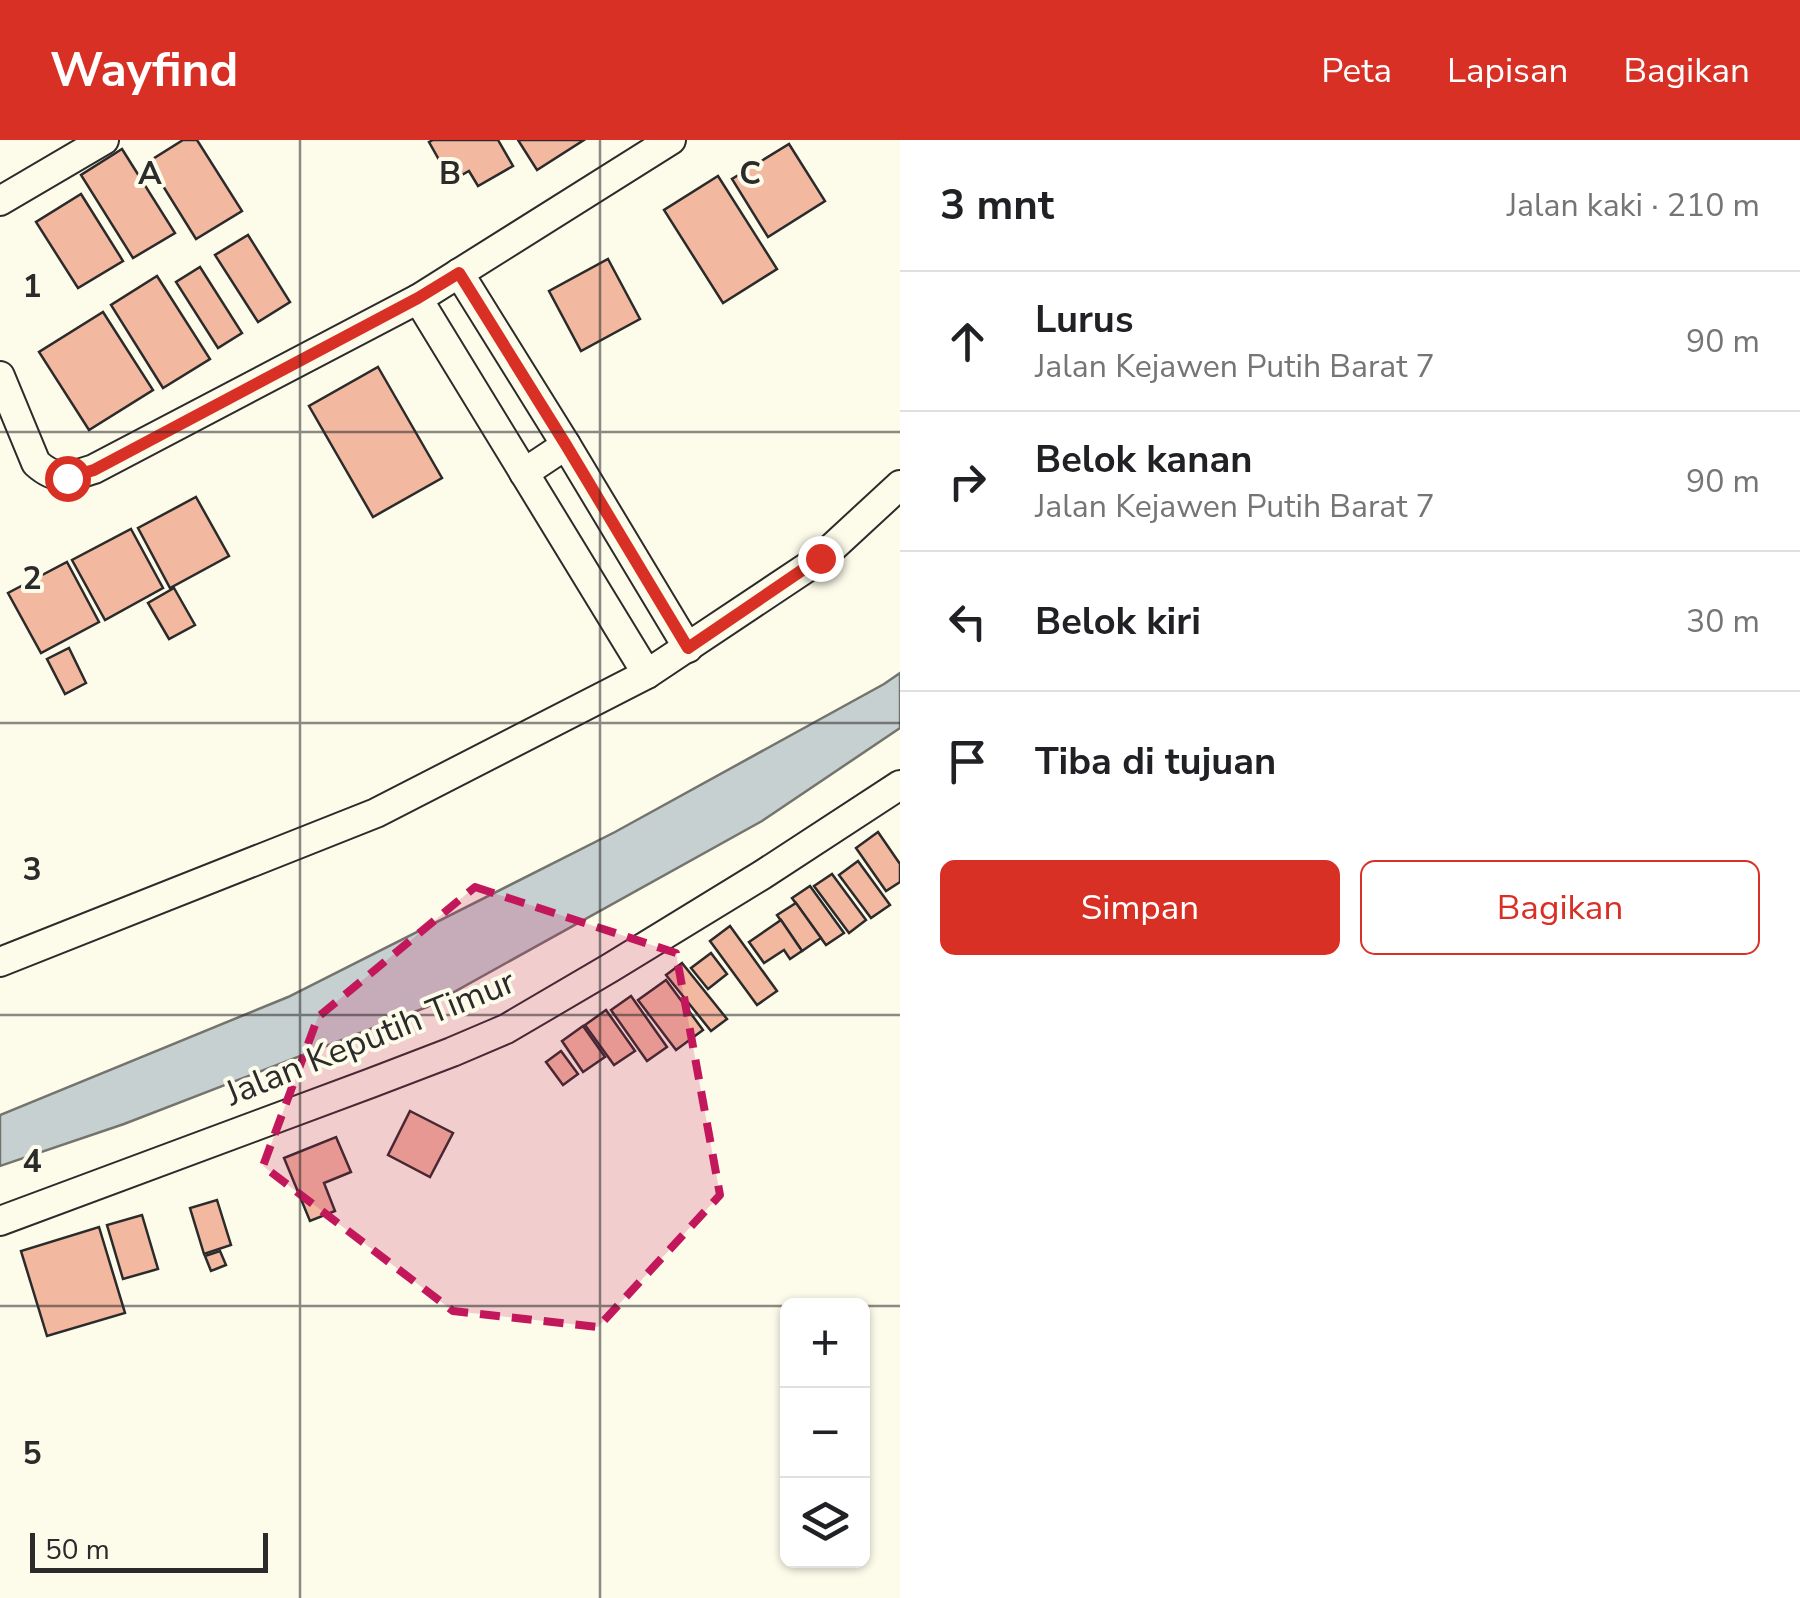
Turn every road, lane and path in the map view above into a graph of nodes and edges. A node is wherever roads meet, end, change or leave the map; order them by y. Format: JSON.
{"nodes":[{"id":1,"x":104,"y":140,"type":"edge"},
{"id":2,"x":671,"y":140,"type":"edge"},
{"id":3,"x":0,"y":201,"type":"edge"},
{"id":4,"x":459,"y":273,"type":"junction"},
{"id":5,"x":418,"y":298,"type":"junction"},
{"id":6,"x":0,"y":376,"type":"edge"},
{"id":7,"x":566,"y":445,"type":"junction"},
{"id":8,"x":524,"y":472,"type":"junction"},
{"id":9,"x":900,"y":485,"type":"edge"},
{"id":10,"x":688,"y":648,"type":"junction"},
{"id":11,"x":647,"y":674,"type":"junction"},
{"id":12,"x":900,"y":785,"type":"edge"},
{"id":13,"x":0,"y":962,"type":"edge"},
{"id":14,"x":0,"y":1221,"type":"edge"}],
"edges":[{"from":1,"to":3,"type":"street"},
{"from":2,"to":4,"type":"street"},
{"from":4,"to":5,"type":"street"},
{"from":4,"to":7,"type":"street"},
{"from":5,"to":6,"type":"street"},
{"from":5,"to":8,"type":"street"},
{"from":7,"to":8,"type":"street"},
{"from":7,"to":10,"type":"street"},
{"from":8,"to":11,"type":"street"},
{"from":9,"to":10,"type":"street"},
{"from":10,"to":11,"type":"street"},
{"from":11,"to":13,"type":"street"},
{"from":12,"to":14,"type":"street","name":"Jalan Keputih Timur"}]}
